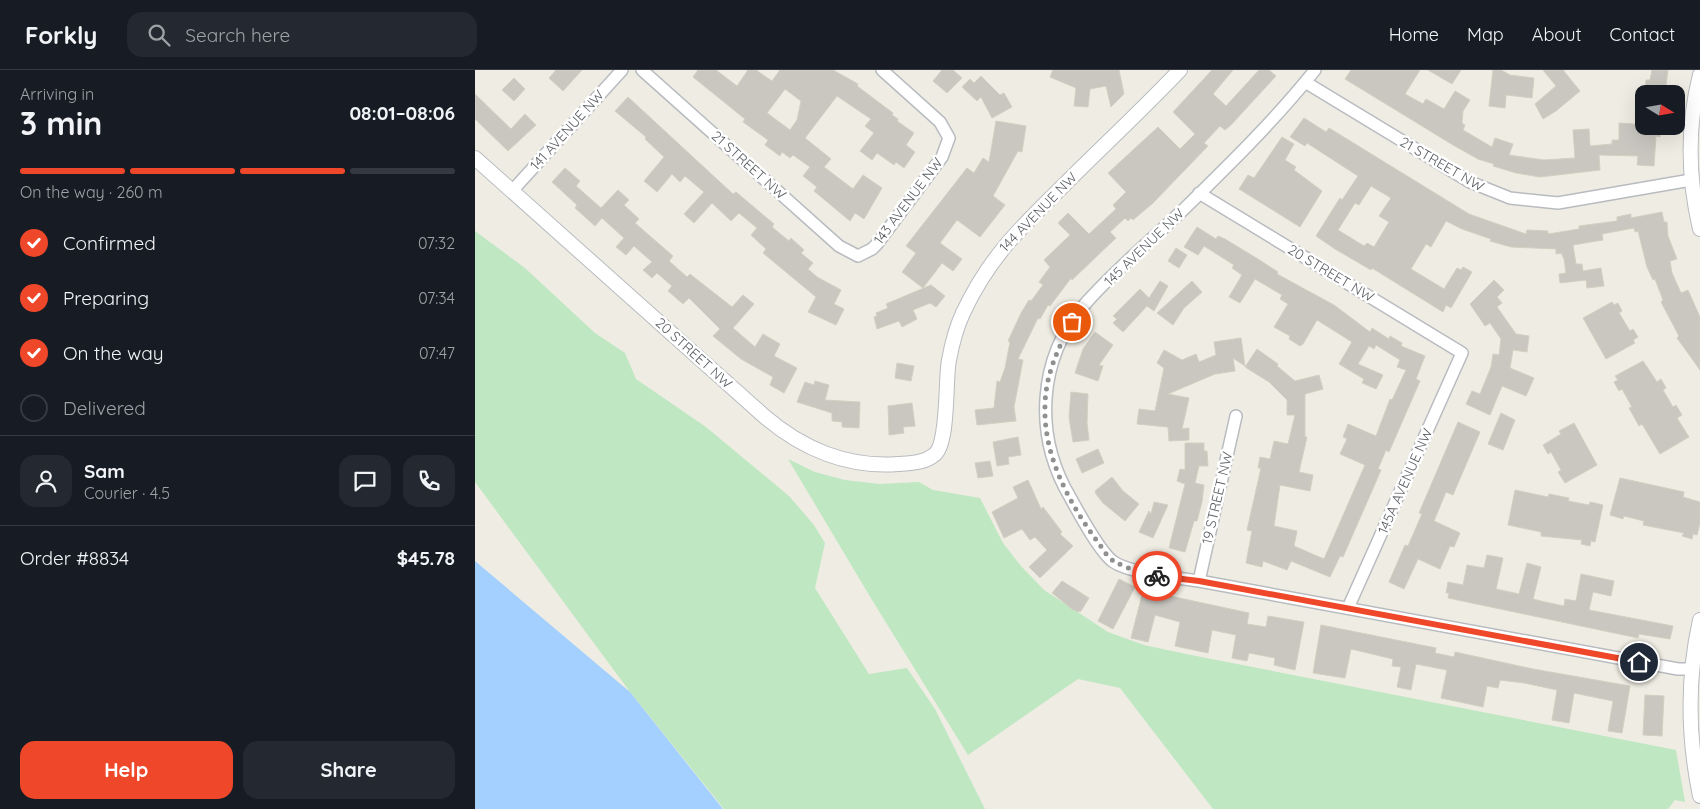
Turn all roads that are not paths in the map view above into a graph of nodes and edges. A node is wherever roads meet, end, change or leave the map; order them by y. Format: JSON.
{"nodes":[{"id":1,"x":622,"y":70,"type":"edge"},
{"id":2,"x":642,"y":70,"type":"edge"},
{"id":3,"x":882,"y":70,"type":"edge"},
{"id":4,"x":1180,"y":70,"type":"edge"},
{"id":5,"x":1315,"y":70,"type":"edge"},
{"id":6,"x":1700,"y":75,"type":"edge"},
{"id":7,"x":1305,"y":82,"type":"junction"},
{"id":8,"x":475,"y":158,"type":"edge"},
{"id":9,"x":1691,"y":180,"type":"junction"},
{"id":10,"x":513,"y":191,"type":"junction"},
{"id":11,"x":1199,"y":194,"type":"junction"},
{"id":12,"x":1700,"y":229,"type":"edge"},
{"id":13,"x":858,"y":256,"type":"joint"},
{"id":14,"x":1462,"y":353,"type":"joint"},
{"id":15,"x":1236,"y":416,"type":"dead end"},
{"id":16,"x":942,"y":444,"type":"joint"},
{"id":17,"x":1199,"y":581,"type":"junction"},
{"id":18,"x":1348,"y":608,"type":"junction"},
{"id":19,"x":1700,"y":620,"type":"edge"},
{"id":20,"x":1692,"y":669,"type":"junction"},
{"id":21,"x":1700,"y":796,"type":"edge"}],
"edges":[{"from":1,"to":10,"type":"street","name":"141 AVENUE NW"},
{"from":2,"to":13,"type":"street","name":"21 STREET NW"},
{"from":3,"to":13,"type":"street","name":"143 AVENUE NW"},
{"from":4,"to":16,"type":"street","name":"144 AVENUE NW"},
{"from":5,"to":7,"type":"street","name":"145 AVENUE NW"},
{"from":6,"to":9,"type":"street"},
{"from":7,"to":9,"type":"street","name":"21 STREET NW"},
{"from":7,"to":11,"type":"street","name":"145 AVENUE NW"},
{"from":8,"to":10,"type":"street","name":"20 STREET NW"},
{"from":9,"to":12,"type":"street"},
{"from":10,"to":16,"type":"street","name":"20 STREET NW"},
{"from":11,"to":14,"type":"street","name":"20 STREET NW"},
{"from":11,"to":17,"type":"street","name":"145 AVENUE NW"},
{"from":14,"to":18,"type":"street","name":"145A AVENUE NW"},
{"from":15,"to":17,"type":"street","name":"19 STREET NW"},
{"from":17,"to":18,"type":"street"},
{"from":18,"to":20,"type":"street"},
{"from":19,"to":20,"type":"street"},
{"from":20,"to":21,"type":"street"}]}
